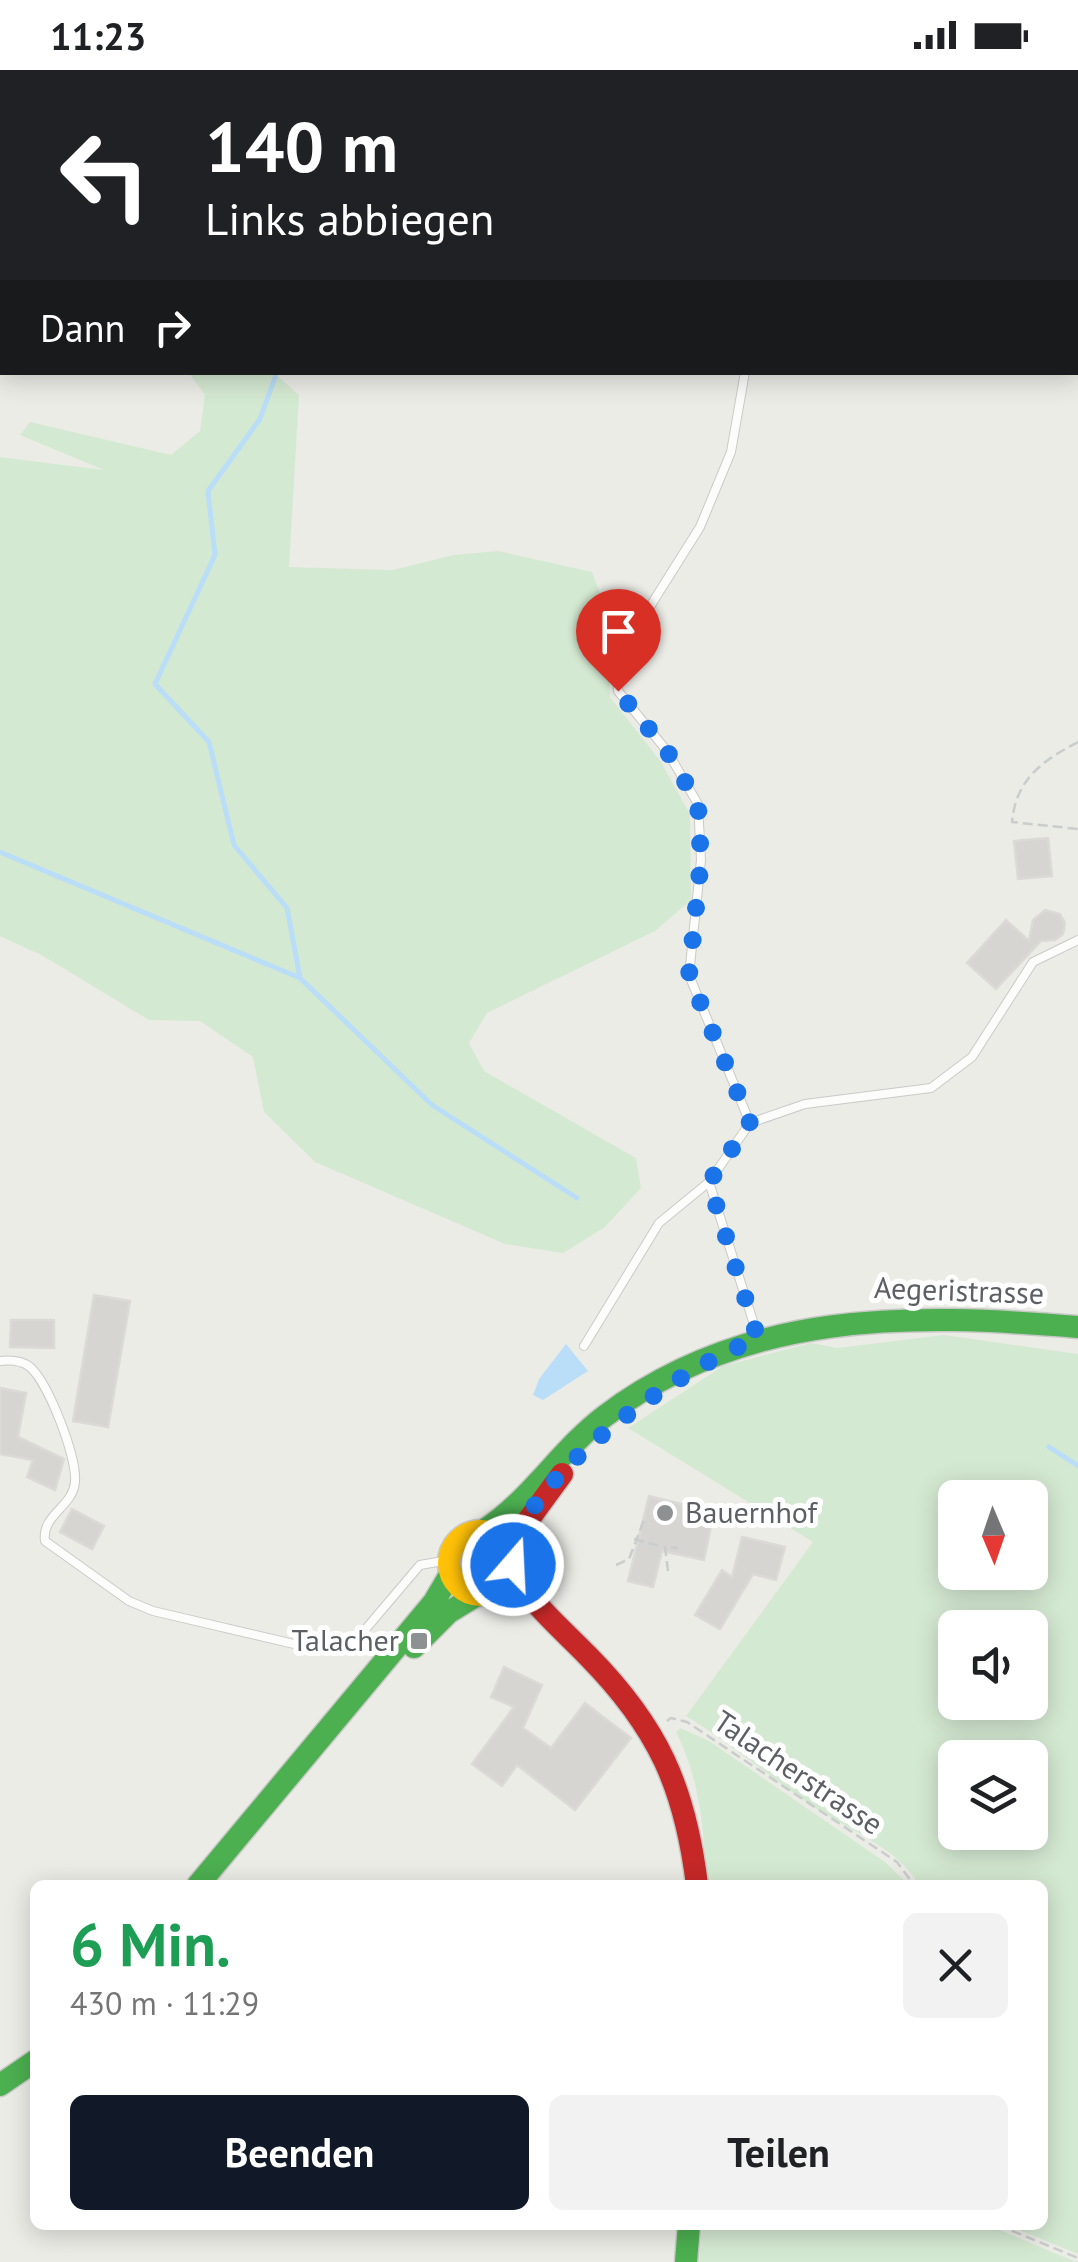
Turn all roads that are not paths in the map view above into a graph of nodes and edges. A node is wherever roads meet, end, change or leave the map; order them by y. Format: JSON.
{"nodes":[{"id":1,"x":744,"y":375,"type":"edge"},
{"id":2,"x":1078,"y":940,"type":"edge"},
{"id":3,"x":750,"y":1123,"type":"junction"},
{"id":4,"x":709,"y":1182,"type":"junction"},
{"id":5,"x":1078,"y":1327,"type":"edge"},
{"id":6,"x":758,"y":1339,"type":"junction"},
{"id":7,"x":584,"y":1346,"type":"dead end"},
{"id":8,"x":723,"y":1351,"type":"junction"},
{"id":9,"x":0,"y":1362,"type":"edge"},
{"id":10,"x":478,"y":1526,"type":"junction"},
{"id":11,"x":512,"y":1563,"type":"junction"},
{"id":12,"x":446,"y":1564,"type":"junction"},
{"id":13,"x":483,"y":1594,"type":"junction"},
{"id":14,"x":571,"y":1640,"type":"junction"},
{"id":15,"x":309,"y":1752,"type":"junction"},
{"id":16,"x":202,"y":1880,"type":"edge"},
{"id":17,"x":696,"y":1880,"type":"edge"},
{"id":18,"x":30,"y":2064,"type":"edge"},
{"id":19,"x":0,"y":2085,"type":"edge"},
{"id":20,"x":689,"y":2230,"type":"edge"},
{"id":21,"x":686,"y":2262,"type":"edge"}],
"edges":[{"from":1,"to":3,"type":"lane"},
{"from":2,"to":3,"type":"lane"},
{"from":3,"to":4,"type":"lane"},
{"from":4,"to":6,"type":"lane"},
{"from":4,"to":7,"type":"lane"},
{"from":5,"to":6,"type":"main road","name":"Aegeristrasse"},
{"from":6,"to":8,"type":"main road","name":"Aegeristrasse"},
{"from":8,"to":10,"type":"main road","name":"Aegeristrasse"},
{"from":8,"to":11,"type":"main road","name":"Aegeristrasse"},
{"from":9,"to":12,"type":"lane"},
{"from":10,"to":11,"type":"main road"},
{"from":10,"to":12,"type":"main road","name":"Aegeristrasse"},
{"from":11,"to":13,"type":"main road","name":"Aegeristrasse"},
{"from":11,"to":14,"type":"main road"},
{"from":12,"to":13,"type":"main road"},
{"from":12,"to":15,"type":"main road","name":"Aegeristrasse"},
{"from":13,"to":14,"type":"main road"},
{"from":13,"to":15,"type":"main road","name":"Aegeristrasse"},
{"from":14,"to":17,"type":"main road"},
{"from":15,"to":16,"type":"main road","name":"Aegeristrasse"},
{"from":18,"to":19,"type":"main road"},
{"from":20,"to":21,"type":"main road"}]}
